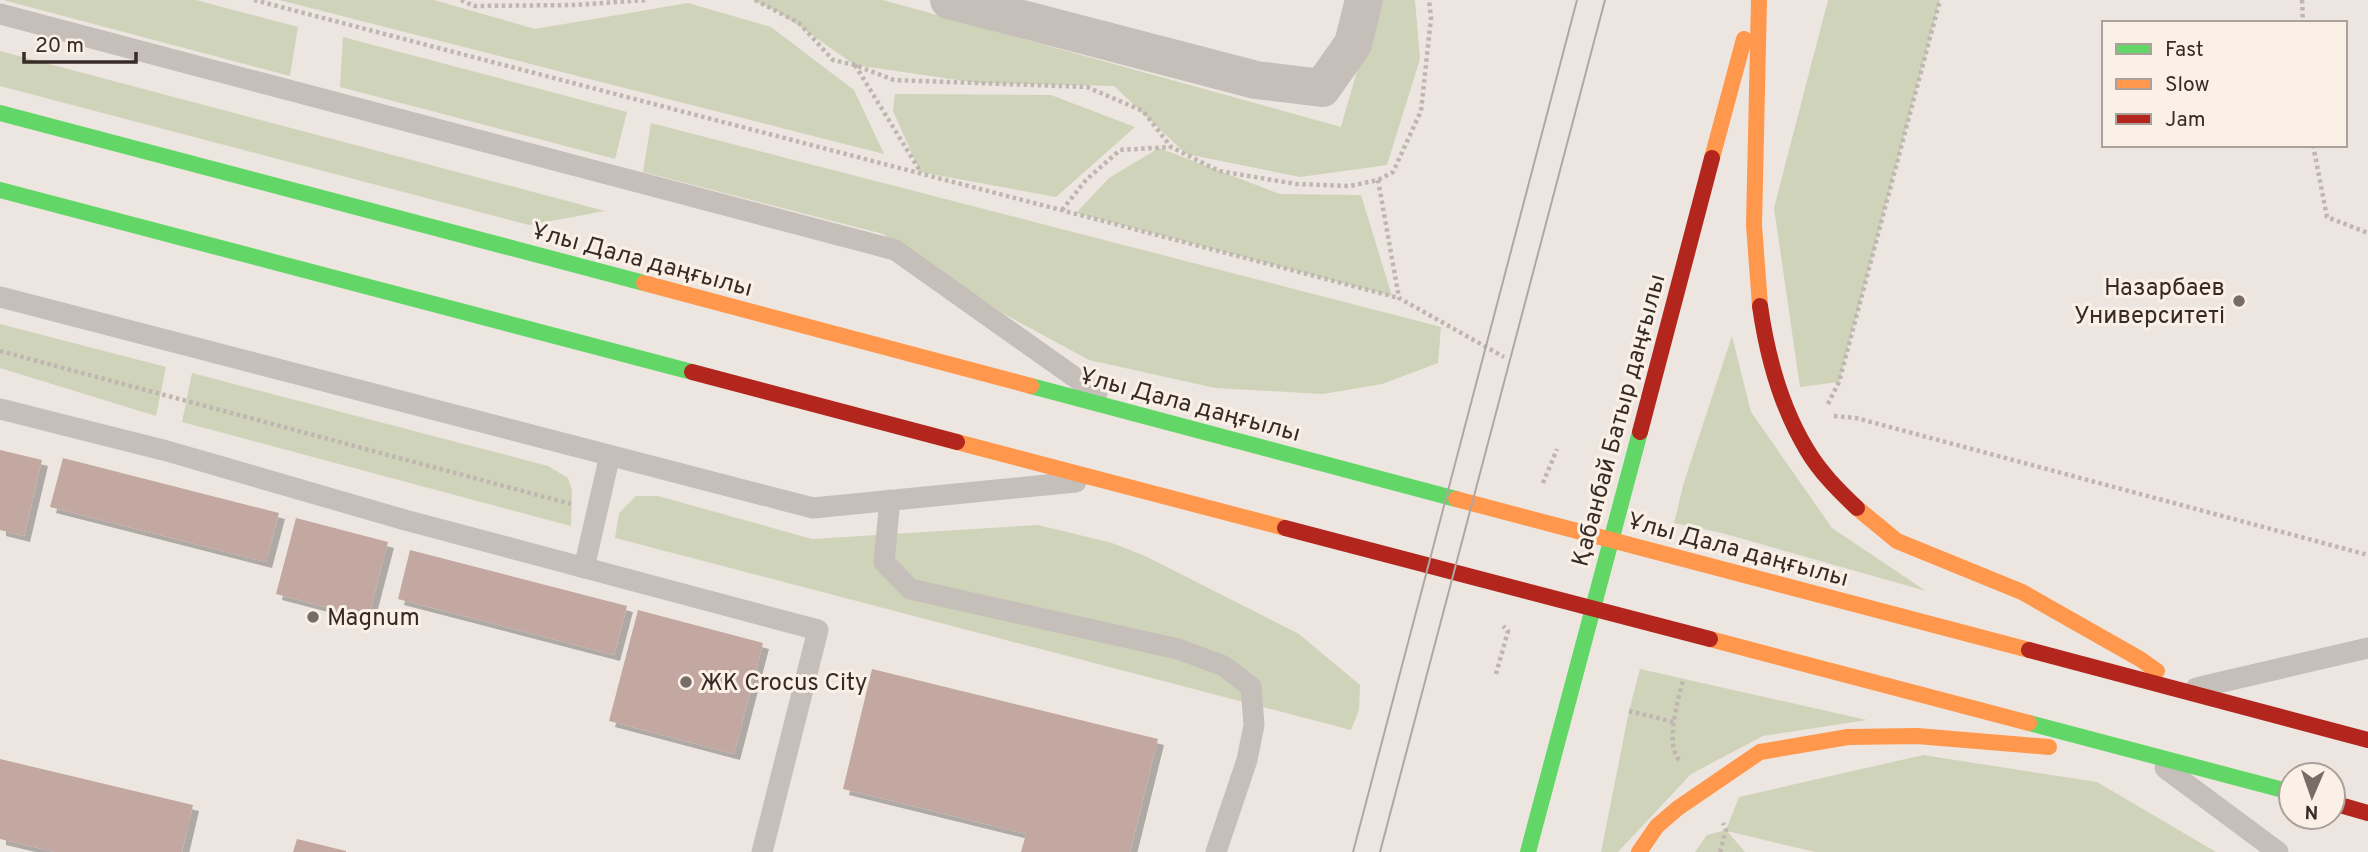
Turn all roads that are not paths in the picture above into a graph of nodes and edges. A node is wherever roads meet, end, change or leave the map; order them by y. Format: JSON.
{"nodes":[{"id":1,"x":949,"y":0,"type":"edge"},
{"id":2,"x":1364,"y":0,"type":"edge"},
{"id":3,"x":1757,"y":0,"type":"edge"},
{"id":4,"x":0,"y":14,"type":"edge"},
{"id":5,"x":0,"y":113,"type":"edge"},
{"id":6,"x":0,"y":190,"type":"edge"},
{"id":7,"x":0,"y":297,"type":"edge"},
{"id":8,"x":0,"y":408,"type":"edge"},
{"id":9,"x":1119,"y":409,"type":"junction"},
{"id":10,"x":610,"y":455,"type":"junction"},
{"id":11,"x":1101,"y":480,"type":"junction"},
{"id":12,"x":890,"y":500,"type":"junction"},
{"id":13,"x":1610,"y":539,"type":"junction"},
{"id":14,"x":584,"y":568,"type":"junction"},
{"id":15,"x":1591,"y":609,"type":"junction"},
{"id":16,"x":2368,"y":648,"type":"edge"},
{"id":17,"x":2184,"y":691,"type":"junction"},
{"id":18,"x":2368,"y":740,"type":"edge"},
{"id":19,"x":2147,"y":754,"type":"junction"},
{"id":20,"x":2277,"y":788,"type":"edge"},
{"id":21,"x":2347,"y":807,"type":"edge"},
{"id":22,"x":2368,"y":813,"type":"edge"},
{"id":23,"x":762,"y":852,"type":"edge"},
{"id":24,"x":1216,"y":852,"type":"edge"},
{"id":25,"x":1528,"y":852,"type":"edge"},
{"id":26,"x":1639,"y":852,"type":"edge"},
{"id":27,"x":2278,"y":852,"type":"edge"}],
"edges":[{"from":1,"to":2,"type":"street"},
{"from":3,"to":13,"type":"main road","name":"Қабанбай Батыр даңғылы"},
{"from":3,"to":17,"type":"main road"},
{"from":4,"to":9,"type":"lane"},
{"from":5,"to":9,"type":"main road","name":"Ұлы Дала даңғылы"},
{"from":6,"to":11,"type":"main road"},
{"from":7,"to":10,"type":"lane"},
{"from":8,"to":14,"type":"lane"},
{"from":9,"to":13,"type":"main road","name":"Ұлы Дала даңғылы"},
{"from":10,"to":12,"type":"lane"},
{"from":10,"to":14,"type":"lane"},
{"from":11,"to":12,"type":"lane"},
{"from":11,"to":15,"type":"main road"},
{"from":12,"to":24,"type":"lane"},
{"from":13,"to":15,"type":"main road","name":"Қабанбай Батыр даңғылы"},
{"from":13,"to":17,"type":"main road","name":"Ұлы Дала даңғылы"},
{"from":14,"to":23,"type":"lane"},
{"from":15,"to":19,"type":"main road"},
{"from":15,"to":25,"type":"main road","name":"Қабанбай Батыр даңғылы"},
{"from":16,"to":17,"type":"lane"},
{"from":17,"to":18,"type":"main road","name":"Ұлы Дала даңғылы"},
{"from":19,"to":20,"type":"main road"},
{"from":19,"to":26,"type":"main road"},
{"from":19,"to":27,"type":"lane"},
{"from":21,"to":22,"type":"main road"}]}
